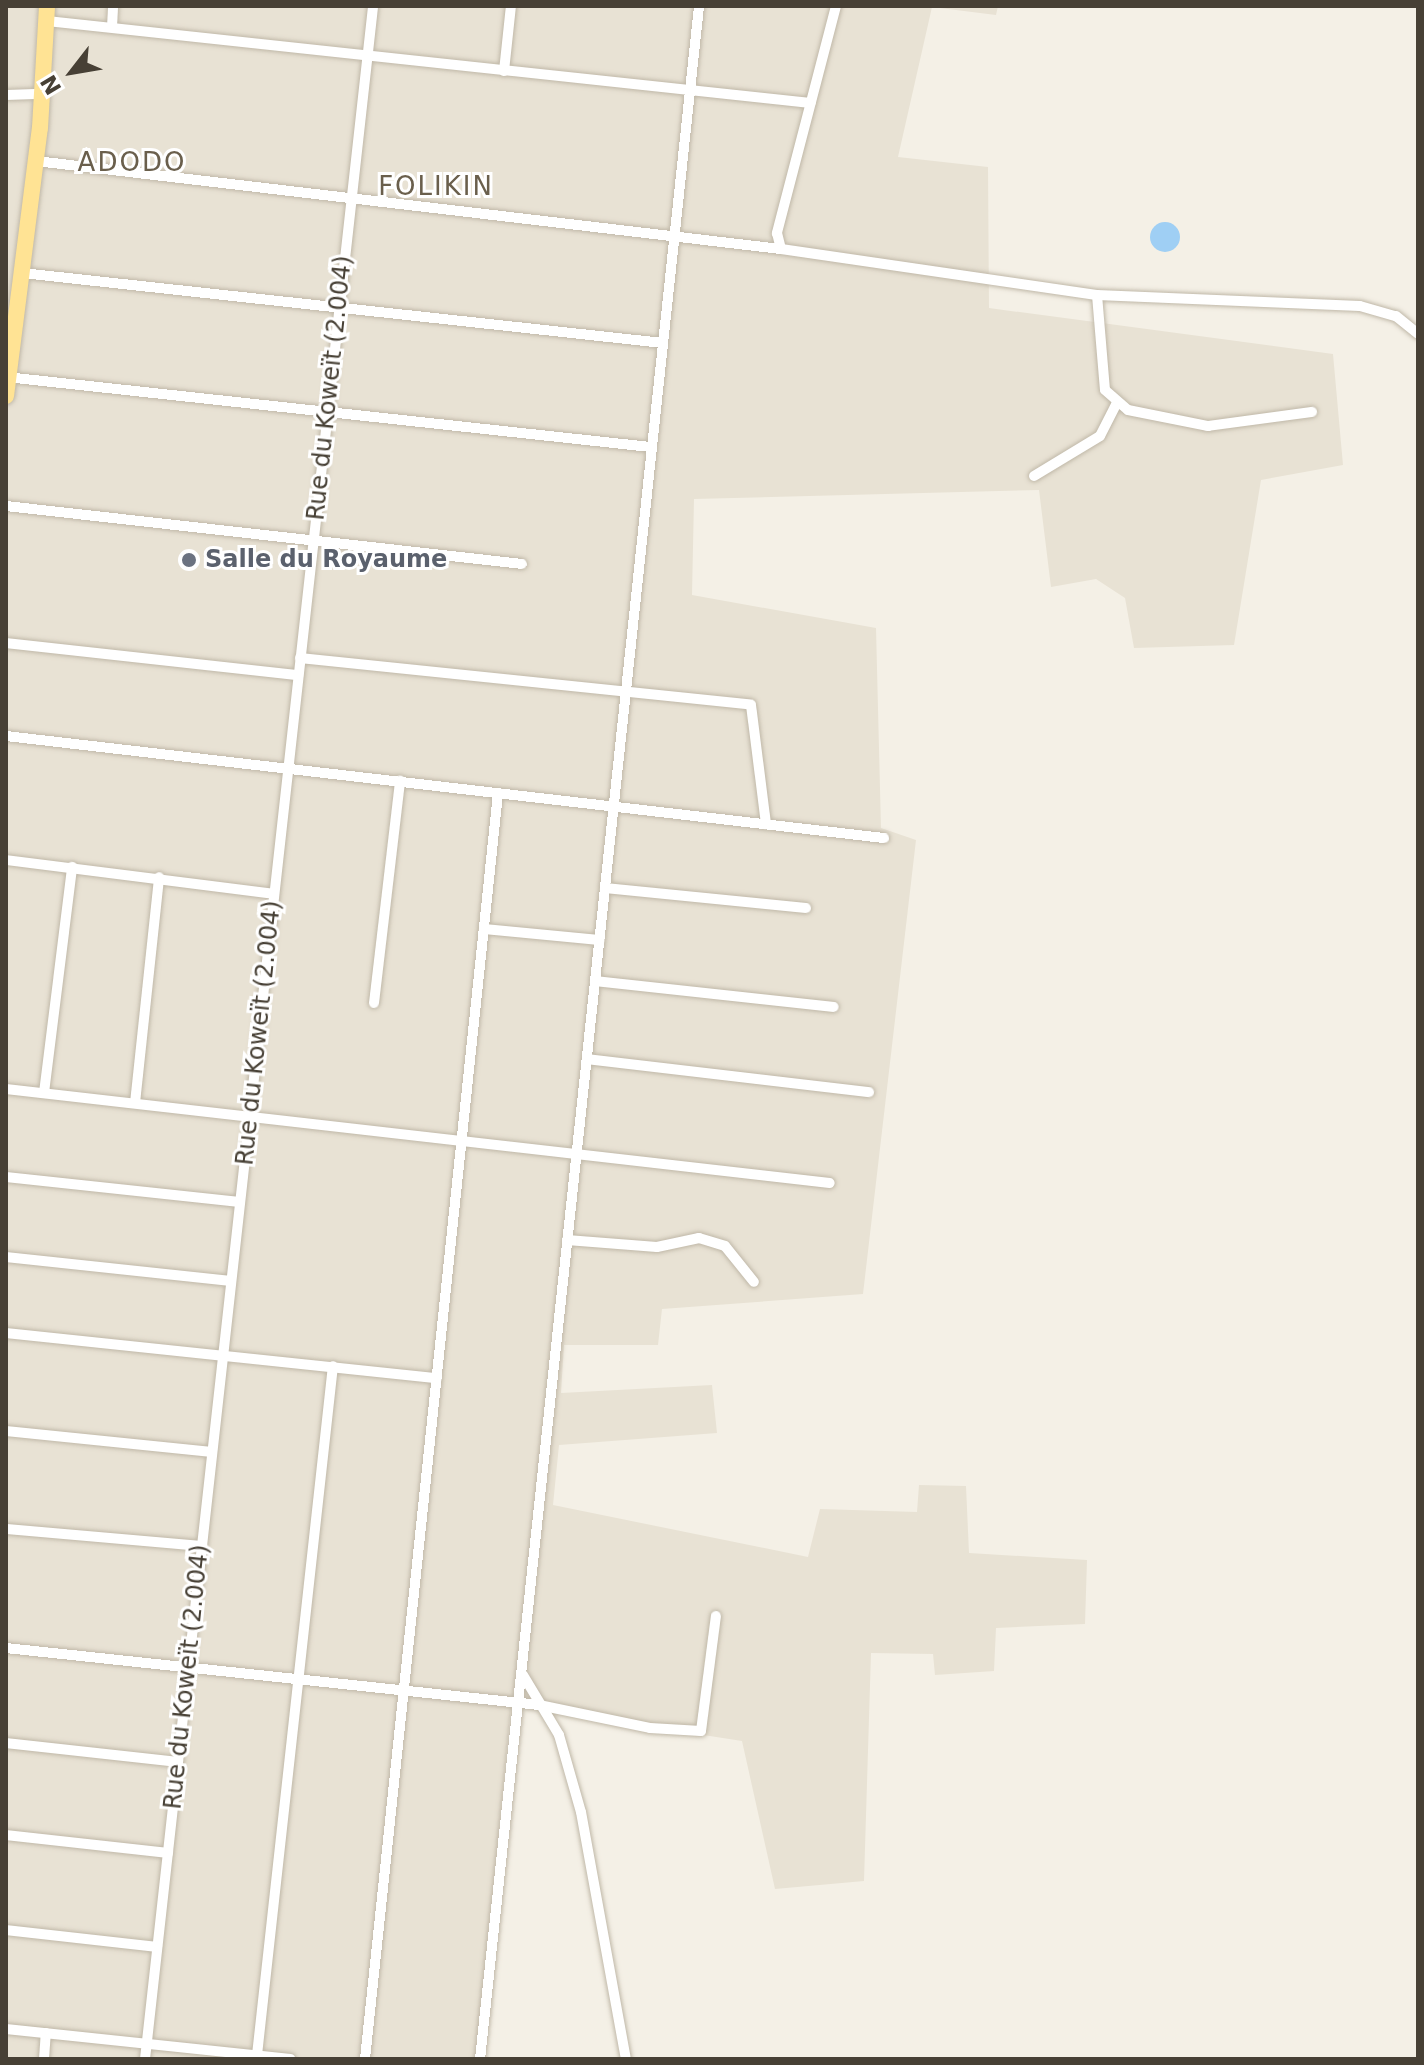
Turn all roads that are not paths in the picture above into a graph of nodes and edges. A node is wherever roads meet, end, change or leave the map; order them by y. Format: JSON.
{"nodes":[{"id":1,"x":113,"y":6,"type":"edge"},
{"id":2,"x":373,"y":6,"type":"edge"},
{"id":3,"x":511,"y":6,"type":"edge"},
{"id":4,"x":699,"y":6,"type":"edge"},
{"id":5,"x":836,"y":6,"type":"edge"},
{"id":6,"x":45,"y":10,"type":"edge"},
{"id":7,"x":112,"y":27,"type":"junction"},
{"id":8,"x":367,"y":55,"type":"junction"},
{"id":9,"x":504,"y":71,"type":"junction"},
{"id":10,"x":35,"y":94,"type":"junction"},
{"id":11,"x":690,"y":94,"type":"junction"},
{"id":12,"x":6,"y":95,"type":"edge"},
{"id":13,"x":811,"y":103,"type":"junction"},
{"id":14,"x":36,"y":161,"type":"junction"},
{"id":15,"x":351,"y":197,"type":"junction"},
{"id":16,"x":675,"y":235,"type":"junction"},
{"id":17,"x":781,"y":249,"type":"junction"},
{"id":18,"x":22,"y":273,"type":"junction"},
{"id":19,"x":1097,"y":295,"type":"junction"},
{"id":20,"x":339,"y":308,"type":"junction"},
{"id":21,"x":1418,"y":334,"type":"edge"},
{"id":22,"x":6,"y":336,"type":"edge"},
{"id":23,"x":663,"y":343,"type":"junction"},
{"id":24,"x":7,"y":377,"type":"edge"},
{"id":25,"x":6,"y":396,"type":"edge"},
{"id":26,"x":1117,"y":403,"type":"junction"},
{"id":27,"x":328,"y":412,"type":"junction"},
{"id":28,"x":1312,"y":412,"type":"dead end"},
{"id":29,"x":650,"y":447,"type":"junction"},
{"id":30,"x":1034,"y":476,"type":"dead end"},
{"id":31,"x":6,"y":506,"type":"edge"},
{"id":32,"x":314,"y":536,"type":"junction"},
{"id":33,"x":522,"y":564,"type":"dead end"},
{"id":34,"x":6,"y":643,"type":"edge"},
{"id":35,"x":300,"y":658,"type":"junction"},
{"id":36,"x":298,"y":675,"type":"junction"},
{"id":37,"x":626,"y":694,"type":"junction"},
{"id":38,"x":6,"y":736,"type":"edge"},
{"id":39,"x":288,"y":769,"type":"junction"},
{"id":40,"x":400,"y":781,"type":"junction"},
{"id":41,"x":498,"y":793,"type":"junction"},
{"id":42,"x":614,"y":806,"type":"junction"},
{"id":43,"x":766,"y":824,"type":"junction"},
{"id":44,"x":884,"y":838,"type":"dead end"},
{"id":45,"x":6,"y":860,"type":"edge"},
{"id":46,"x":72,"y":867,"type":"junction"},
{"id":47,"x":159,"y":877,"type":"junction"},
{"id":48,"x":605,"y":888,"type":"junction"},
{"id":49,"x":274,"y":894,"type":"junction"},
{"id":50,"x":806,"y":908,"type":"dead end"},
{"id":51,"x":484,"y":929,"type":"junction"},
{"id":52,"x":599,"y":940,"type":"junction"},
{"id":53,"x":595,"y":981,"type":"junction"},
{"id":54,"x":374,"y":1003,"type":"dead end"},
{"id":55,"x":834,"y":1007,"type":"dead end"},
{"id":56,"x":587,"y":1059,"type":"junction"},
{"id":57,"x":6,"y":1089,"type":"edge"},
{"id":58,"x":869,"y":1092,"type":"dead end"},
{"id":59,"x":44,"y":1093,"type":"junction"},
{"id":60,"x":135,"y":1103,"type":"junction"},
{"id":61,"x":249,"y":1116,"type":"junction"},
{"id":62,"x":462,"y":1140,"type":"junction"},
{"id":63,"x":577,"y":1154,"type":"junction"},
{"id":64,"x":6,"y":1177,"type":"edge"},
{"id":65,"x":830,"y":1183,"type":"dead end"},
{"id":66,"x":240,"y":1202,"type":"junction"},
{"id":67,"x":567,"y":1240,"type":"junction"},
{"id":68,"x":6,"y":1257,"type":"edge"},
{"id":69,"x":231,"y":1281,"type":"junction"},
{"id":70,"x":754,"y":1282,"type":"dead end"},
{"id":71,"x":6,"y":1333,"type":"edge"},
{"id":72,"x":223,"y":1356,"type":"junction"},
{"id":73,"x":333,"y":1366,"type":"junction"},
{"id":74,"x":437,"y":1378,"type":"junction"},
{"id":75,"x":6,"y":1431,"type":"edge"},
{"id":76,"x":212,"y":1452,"type":"junction"},
{"id":77,"x":6,"y":1529,"type":"edge"},
{"id":78,"x":202,"y":1546,"type":"junction"},
{"id":79,"x":716,"y":1616,"type":"dead end"},
{"id":80,"x":6,"y":1648,"type":"edge"},
{"id":81,"x":188,"y":1667,"type":"junction"},
{"id":82,"x":521,"y":1670,"type":"junction"},
{"id":83,"x":298,"y":1680,"type":"junction"},
{"id":84,"x":403,"y":1693,"type":"junction"},
{"id":85,"x":518,"y":1704,"type":"junction"},
{"id":86,"x":539,"y":1705,"type":"junction"},
{"id":87,"x":6,"y":1743,"type":"edge"},
{"id":88,"x":178,"y":1762,"type":"junction"},
{"id":89,"x":6,"y":1835,"type":"edge"},
{"id":90,"x":168,"y":1853,"type":"junction"},
{"id":91,"x":6,"y":1930,"type":"edge"},
{"id":92,"x":157,"y":1947,"type":"junction"},
{"id":93,"x":6,"y":2029,"type":"edge"},
{"id":94,"x":46,"y":2033,"type":"junction"},
{"id":95,"x":146,"y":2045,"type":"junction"},
{"id":96,"x":257,"y":2055,"type":"junction"},
{"id":97,"x":44,"y":2059,"type":"edge"},
{"id":98,"x":145,"y":2059,"type":"edge"},
{"id":99,"x":290,"y":2059,"type":"edge"},
{"id":100,"x":365,"y":2059,"type":"edge"},
{"id":101,"x":480,"y":2059,"type":"edge"},
{"id":102,"x":626,"y":2059,"type":"edge"}],
"edges":[{"from":1,"to":7,"type":"street"},
{"from":2,"to":8,"type":"street","name":"Rue du Koweït (2.004)"},
{"from":3,"to":9,"type":"street"},
{"from":4,"to":11,"type":"street"},
{"from":5,"to":13,"type":"street"},
{"from":6,"to":7,"type":"street"},
{"from":6,"to":10,"type":"main road"},
{"from":6,"to":14,"type":"main road"},
{"from":7,"to":8,"type":"street"},
{"from":8,"to":9,"type":"street"},
{"from":8,"to":15,"type":"street","name":"Rue du Koweït (2.004)"},
{"from":9,"to":11,"type":"street"},
{"from":10,"to":12,"type":"street"},
{"from":10,"to":22,"type":"main road"},
{"from":11,"to":13,"type":"street"},
{"from":11,"to":16,"type":"street"},
{"from":13,"to":17,"type":"street"},
{"from":14,"to":15,"type":"street"},
{"from":14,"to":18,"type":"main road"},
{"from":15,"to":16,"type":"street"},
{"from":15,"to":20,"type":"street","name":"Rue du Koweït (2.004)"},
{"from":16,"to":17,"type":"street"},
{"from":16,"to":23,"type":"street"},
{"from":17,"to":19,"type":"street"},
{"from":18,"to":20,"type":"street"},
{"from":18,"to":24,"type":"main road"},
{"from":19,"to":21,"type":"street"},
{"from":19,"to":26,"type":"street"},
{"from":20,"to":23,"type":"street"},
{"from":20,"to":27,"type":"street","name":"Rue du Koweït (2.004)"},
{"from":23,"to":29,"type":"street"},
{"from":24,"to":25,"type":"main road"},
{"from":24,"to":27,"type":"street"},
{"from":26,"to":28,"type":"street"},
{"from":26,"to":30,"type":"street"},
{"from":27,"to":29,"type":"street"},
{"from":27,"to":32,"type":"street","name":"Rue du Koweït (2.004)"},
{"from":29,"to":37,"type":"street"},
{"from":31,"to":32,"type":"street"},
{"from":32,"to":33,"type":"street"},
{"from":32,"to":35,"type":"street","name":"Rue du Koweït (2.004)"},
{"from":34,"to":36,"type":"street"},
{"from":35,"to":36,"type":"street","name":"Rue du Koweït (2.004)"},
{"from":35,"to":37,"type":"street"},
{"from":36,"to":39,"type":"street","name":"Rue du Koweït (2.004)"},
{"from":37,"to":42,"type":"street"},
{"from":37,"to":43,"type":"street"},
{"from":38,"to":39,"type":"street"},
{"from":39,"to":40,"type":"street"},
{"from":39,"to":49,"type":"street","name":"Rue du Koweït (2.004)"},
{"from":40,"to":41,"type":"street"},
{"from":40,"to":54,"type":"street"},
{"from":41,"to":42,"type":"street"},
{"from":41,"to":51,"type":"street"},
{"from":42,"to":43,"type":"street"},
{"from":42,"to":48,"type":"street"},
{"from":43,"to":44,"type":"street"},
{"from":45,"to":46,"type":"street"},
{"from":46,"to":47,"type":"street"},
{"from":46,"to":59,"type":"street"},
{"from":47,"to":49,"type":"street"},
{"from":47,"to":60,"type":"street"},
{"from":48,"to":50,"type":"street"},
{"from":48,"to":52,"type":"street"},
{"from":49,"to":61,"type":"street","name":"Rue du Koweït (2.004)"},
{"from":51,"to":52,"type":"street"},
{"from":51,"to":62,"type":"street"},
{"from":52,"to":53,"type":"street"},
{"from":53,"to":55,"type":"street"},
{"from":53,"to":56,"type":"street"},
{"from":56,"to":58,"type":"street"},
{"from":56,"to":63,"type":"street"},
{"from":57,"to":59,"type":"street"},
{"from":59,"to":60,"type":"street"},
{"from":60,"to":61,"type":"street"},
{"from":61,"to":62,"type":"street"},
{"from":61,"to":66,"type":"street","name":"Rue du Koweït (2.004)"},
{"from":62,"to":63,"type":"street"},
{"from":62,"to":74,"type":"street"},
{"from":63,"to":65,"type":"street"},
{"from":63,"to":67,"type":"street"},
{"from":64,"to":66,"type":"street"},
{"from":66,"to":69,"type":"street","name":"Rue du Koweït (2.004)"},
{"from":67,"to":70,"type":"street"},
{"from":67,"to":82,"type":"street"},
{"from":68,"to":69,"type":"street"},
{"from":69,"to":72,"type":"street","name":"Rue du Koweït (2.004)"},
{"from":71,"to":72,"type":"street"},
{"from":72,"to":73,"type":"street"},
{"from":72,"to":76,"type":"street","name":"Rue du Koweït (2.004)"},
{"from":73,"to":74,"type":"street"},
{"from":73,"to":83,"type":"street"},
{"from":74,"to":84,"type":"street"},
{"from":75,"to":76,"type":"street"},
{"from":76,"to":78,"type":"street","name":"Rue du Koweït (2.004)"},
{"from":77,"to":78,"type":"street"},
{"from":78,"to":81,"type":"street","name":"Rue du Koweït (2.004)"},
{"from":79,"to":86,"type":"street"},
{"from":80,"to":81,"type":"street"},
{"from":81,"to":83,"type":"street"},
{"from":81,"to":88,"type":"street","name":"Rue du Koweït (2.004)"},
{"from":82,"to":85,"type":"street"},
{"from":82,"to":86,"type":"street"},
{"from":83,"to":84,"type":"street"},
{"from":83,"to":96,"type":"street"},
{"from":84,"to":85,"type":"street"},
{"from":84,"to":100,"type":"street"},
{"from":85,"to":86,"type":"street"},
{"from":85,"to":101,"type":"street"},
{"from":86,"to":102,"type":"street"},
{"from":87,"to":88,"type":"street"},
{"from":88,"to":90,"type":"street","name":"Rue du Koweït (2.004)"},
{"from":89,"to":90,"type":"street"},
{"from":90,"to":92,"type":"street","name":"Rue du Koweït (2.004)"},
{"from":91,"to":92,"type":"street"},
{"from":92,"to":95,"type":"street","name":"Rue du Koweït (2.004)"},
{"from":93,"to":94,"type":"street"},
{"from":94,"to":95,"type":"street"},
{"from":94,"to":97,"type":"street"},
{"from":95,"to":96,"type":"street"},
{"from":95,"to":98,"type":"street","name":"Rue du Koweït (2.004)"},
{"from":96,"to":99,"type":"street"}]}
